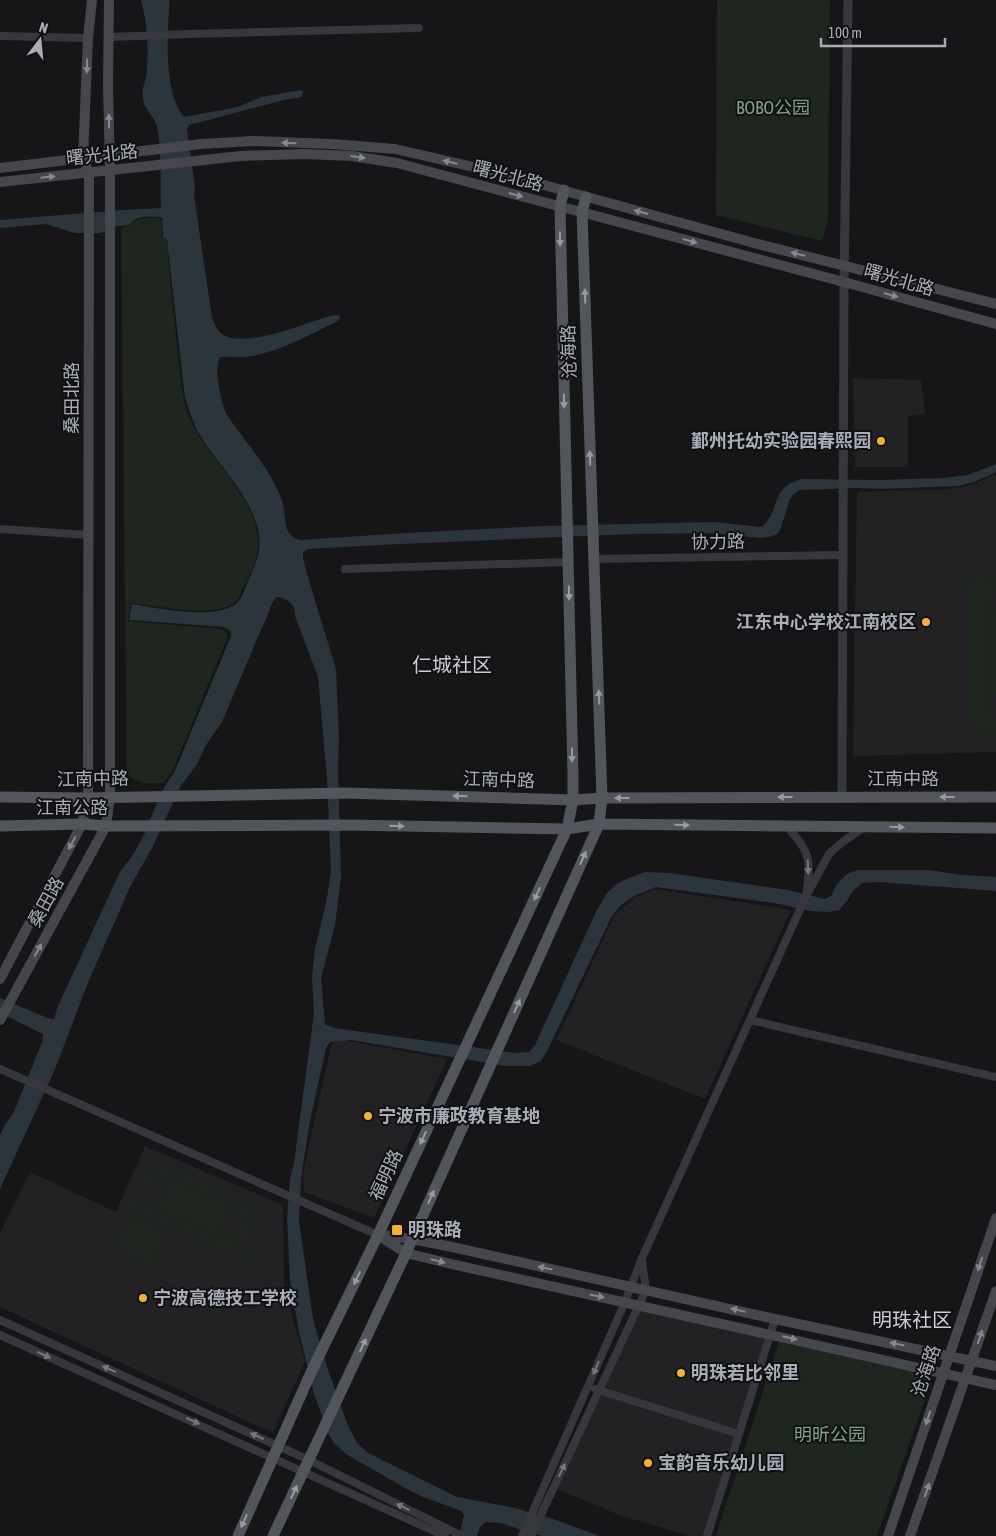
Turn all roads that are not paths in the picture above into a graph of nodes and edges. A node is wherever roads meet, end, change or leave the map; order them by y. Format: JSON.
{"nodes":[{"id":1,"x":92,"y":0,"type":"edge"},
{"id":2,"x":109,"y":0,"type":"edge"},
{"id":3,"x":848,"y":0,"type":"edge"},
{"id":4,"x":419,"y":28,"type":"dead end"},
{"id":5,"x":0,"y":36,"type":"edge"},
{"id":6,"x":110,"y":37,"type":"junction"},
{"id":7,"x":88,"y":38,"type":"junction"},
{"id":8,"x":110,"y":155,"type":"junction"},
{"id":9,"x":83,"y":158,"type":"junction"},
{"id":10,"x":0,"y":168,"type":"edge"},
{"id":11,"x":110,"y":170,"type":"junction"},
{"id":12,"x":89,"y":172,"type":"junction"},
{"id":13,"x":0,"y":182,"type":"edge"},
{"id":14,"x":564,"y":190,"type":"junction"},
{"id":15,"x":586,"y":197,"type":"junction"},
{"id":16,"x":560,"y":206,"type":"junction"},
{"id":17,"x":582,"y":212,"type":"junction"},
{"id":18,"x":845,"y":266,"type":"junction"},
{"id":19,"x":844,"y":282,"type":"junction"},
{"id":20,"x":996,"y":304,"type":"edge"},
{"id":21,"x":996,"y":324,"type":"edge"},
{"id":22,"x":0,"y":529,"type":"edge"},
{"id":23,"x":88,"y":535,"type":"junction"},
{"id":24,"x":843,"y":555,"type":"junction"},
{"id":25,"x":594,"y":559,"type":"junction"},
{"id":26,"x":568,"y":562,"type":"junction"},
{"id":27,"x":345,"y":569,"type":"dead end"},
{"id":28,"x":996,"y":796,"type":"edge"},
{"id":29,"x":0,"y":797,"type":"edge"},
{"id":30,"x":110,"y":797,"type":"junction"},
{"id":31,"x":842,"y":797,"type":"junction"},
{"id":32,"x":88,"y":798,"type":"junction"},
{"id":33,"x":602,"y":798,"type":"junction"},
{"id":34,"x":573,"y":800,"type":"junction"},
{"id":35,"x":82,"y":824,"type":"junction"},
{"id":36,"x":599,"y":824,"type":"junction"},
{"id":37,"x":0,"y":826,"type":"edge"},
{"id":38,"x":106,"y":826,"type":"junction"},
{"id":39,"x":786,"y":826,"type":"junction"},
{"id":40,"x":864,"y":827,"type":"junction"},
{"id":41,"x":996,"y":828,"type":"edge"},
{"id":42,"x":567,"y":829,"type":"junction"},
{"id":43,"x":806,"y":896,"type":"junction"},
{"id":44,"x":0,"y":979,"type":"edge"},
{"id":45,"x":0,"y":1020,"type":"edge"},
{"id":46,"x":750,"y":1020,"type":"junction"},
{"id":47,"x":0,"y":1069,"type":"edge"},
{"id":48,"x":996,"y":1077,"type":"edge"},
{"id":49,"x":996,"y":1218,"type":"edge"},
{"id":50,"x":378,"y":1235,"type":"junction"},
{"id":51,"x":412,"y":1239,"type":"junction"},
{"id":52,"x":406,"y":1252,"type":"junction"},
{"id":53,"x":642,"y":1258,"type":"junction"},
{"id":54,"x":631,"y":1287,"type":"junction"},
{"id":55,"x":646,"y":1290,"type":"junction"},
{"id":56,"x":996,"y":1291,"type":"edge"},
{"id":57,"x":625,"y":1302,"type":"junction"},
{"id":58,"x":639,"y":1305,"type":"junction"},
{"id":59,"x":776,"y":1319,"type":"junction"},
{"id":60,"x":0,"y":1320,"type":"edge"},
{"id":61,"x":770,"y":1334,"type":"junction"},
{"id":62,"x":0,"y":1335,"type":"edge"},
{"id":63,"x":950,"y":1355,"type":"junction"},
{"id":64,"x":972,"y":1360,"type":"junction"},
{"id":65,"x":996,"y":1366,"type":"edge"},
{"id":66,"x":944,"y":1372,"type":"junction"},
{"id":67,"x":966,"y":1378,"type":"junction"},
{"id":68,"x":996,"y":1385,"type":"edge"},
{"id":69,"x":588,"y":1387,"type":"junction"},
{"id":70,"x":600,"y":1390,"type":"junction"},
{"id":71,"x":739,"y":1434,"type":"junction"},
{"id":72,"x":278,"y":1446,"type":"junction"},
{"id":73,"x":272,"y":1458,"type":"junction"},
{"id":74,"x":309,"y":1460,"type":"junction"},
{"id":75,"x":304,"y":1471,"type":"junction"},
{"id":76,"x":537,"y":1513,"type":"junction"},
{"id":77,"x":446,"y":1533,"type":"edge"},
{"id":78,"x":238,"y":1536,"type":"edge"},
{"id":79,"x":273,"y":1536,"type":"edge"},
{"id":80,"x":462,"y":1536,"type":"edge"},
{"id":81,"x":522,"y":1536,"type":"edge"},
{"id":82,"x":531,"y":1536,"type":"edge"},
{"id":83,"x":706,"y":1536,"type":"edge"},
{"id":84,"x":888,"y":1536,"type":"edge"},
{"id":85,"x":910,"y":1536,"type":"edge"}],
"edges":[{"from":1,"to":7,"type":"main road","name":"桑田北路"},
{"from":2,"to":6,"type":"main road"},
{"from":3,"to":18,"type":"street"},
{"from":4,"to":6,"type":"street"},
{"from":5,"to":7,"type":"street"},
{"from":8,"to":6,"type":"main road","one_way":true},
{"from":7,"to":9,"type":"main road","name":"桑田北路","one_way":true},
{"from":8,"to":9,"type":"main road","name":"曙光北路"},
{"from":8,"to":11,"type":"main road"},
{"from":14,"to":8,"type":"main road","name":"曙光北路","one_way":true},
{"from":9,"to":10,"type":"main road","name":"曙光北路"},
{"from":9,"to":12,"type":"main road","name":"桑田北路"},
{"from":11,"to":12,"type":"main road","name":"曙光北路"},
{"from":11,"to":16,"type":"main road","name":"曙光北路","one_way":true},
{"from":11,"to":30,"type":"main road"},
{"from":13,"to":12,"type":"main road","name":"曙光北路","one_way":true},
{"from":12,"to":23,"type":"main road","name":"桑田北路"},
{"from":14,"to":15,"type":"main road","name":"曙光北路"},
{"from":14,"to":16,"type":"main road","name":"福明路"},
{"from":15,"to":17,"type":"main road","name":"沧海路"},
{"from":18,"to":15,"type":"main road","name":"曙光北路","one_way":true},
{"from":16,"to":17,"type":"main road","name":"曙光北路"},
{"from":16,"to":26,"type":"main road","name":"福明路","one_way":true},
{"from":17,"to":19,"type":"main road","name":"曙光北路","one_way":true},
{"from":25,"to":17,"type":"main road","name":"沧海路","one_way":true},
{"from":18,"to":19,"type":"street"},
{"from":18,"to":20,"type":"main road","name":"曙光北路"},
{"from":19,"to":21,"type":"main road","name":"曙光北路","one_way":true},
{"from":19,"to":24,"type":"street"},
{"from":22,"to":23,"type":"street"},
{"from":23,"to":32,"type":"main road","name":"桑田北路"},
{"from":24,"to":25,"type":"street","name":"协力路"},
{"from":24,"to":31,"type":"street"},
{"from":33,"to":25,"type":"main road","name":"沧海路","one_way":true},
{"from":26,"to":27,"type":"street"},
{"from":26,"to":34,"type":"main road","name":"福明路","one_way":true},
{"from":28,"to":31,"type":"main road","name":"江南中路","one_way":true},
{"from":29,"to":32,"type":"main road","name":"江南中路"},
{"from":30,"to":32,"type":"main road","name":"江南中路"},
{"from":34,"to":30,"type":"main road","name":"江南中路","one_way":true},
{"from":30,"to":38,"type":"main road","name":"桑田路"},
{"from":31,"to":33,"type":"main road","name":"江南中路","one_way":true},
{"from":32,"to":35,"type":"main road","name":"桑田路"},
{"from":33,"to":34,"type":"main road","name":"江南中路"},
{"from":33,"to":36,"type":"main road"},
{"from":34,"to":42,"type":"main road","name":"福明路"},
{"from":35,"to":37,"type":"main road","name":"江南公路"},
{"from":35,"to":38,"type":"main road","name":"江南公路"},
{"from":35,"to":44,"type":"main road","name":"桑田路","one_way":true},
{"from":36,"to":39,"type":"main road","one_way":true},
{"from":36,"to":42,"type":"main road"},
{"from":51,"to":36,"type":"main road","one_way":true},
{"from":38,"to":42,"type":"main road","name":"江南公路","one_way":true},
{"from":45,"to":38,"type":"main road","name":"桑田路","one_way":true},
{"from":39,"to":40,"type":"main road"},
{"from":39,"to":43,"type":"street","one_way":true},
{"from":40,"to":41,"type":"main road","one_way":true},
{"from":40,"to":43,"type":"street"},
{"from":42,"to":50,"type":"main road","name":"福明路","one_way":true},
{"from":43,"to":46,"type":"street"},
{"from":46,"to":48,"type":"street"},
{"from":46,"to":53,"type":"street"},
{"from":47,"to":50,"type":"street"},
{"from":49,"to":63,"type":"main road","name":"沧海路","one_way":true},
{"from":50,"to":51,"type":"main road"},
{"from":50,"to":52,"type":"main road"},
{"from":50,"to":72,"type":"main road","name":"福明路","one_way":true},
{"from":51,"to":52,"type":"main road"},
{"from":54,"to":51,"type":"main road","one_way":true},
{"from":52,"to":57,"type":"main road","one_way":true},
{"from":74,"to":52,"type":"main road","one_way":true},
{"from":53,"to":54,"type":"street"},
{"from":53,"to":55,"type":"street"},
{"from":54,"to":55,"type":"main road"},
{"from":54,"to":57,"type":"street"},
{"from":55,"to":58,"type":"street"},
{"from":59,"to":55,"type":"main road","one_way":true},
{"from":64,"to":56,"type":"main road","one_way":true},
{"from":57,"to":58,"type":"main road"},
{"from":57,"to":69,"type":"street","one_way":true},
{"from":58,"to":61,"type":"main road"},
{"from":58,"to":70,"type":"street"},
{"from":59,"to":61,"type":"street"},
{"from":63,"to":59,"type":"main road","one_way":true},
{"from":72,"to":60,"type":"street","one_way":true},
{"from":61,"to":66,"type":"main road","one_way":true},
{"from":61,"to":71,"type":"street"},
{"from":62,"to":73,"type":"street","one_way":true},
{"from":63,"to":64,"type":"main road"},
{"from":63,"to":66,"type":"main road","name":"沧海路"},
{"from":64,"to":65,"type":"main road"},
{"from":64,"to":67,"type":"main road"},
{"from":66,"to":67,"type":"main road"},
{"from":66,"to":84,"type":"main road","name":"沧海路","one_way":true},
{"from":67,"to":68,"type":"main road"},
{"from":85,"to":67,"type":"main road","one_way":true},
{"from":69,"to":70,"type":"street"},
{"from":69,"to":76,"type":"street"},
{"from":70,"to":71,"type":"street"},
{"from":76,"to":70,"type":"street","one_way":true},
{"from":71,"to":83,"type":"street"},
{"from":72,"to":73,"type":"main road","name":"福明路"},
{"from":72,"to":74,"type":"street"},
{"from":73,"to":75,"type":"street"},
{"from":73,"to":78,"type":"main road","name":"福明路","one_way":true},
{"from":74,"to":75,"type":"main road"},
{"from":77,"to":74,"type":"street","one_way":true},
{"from":75,"to":77,"type":"street"},
{"from":79,"to":75,"type":"main road","one_way":true},
{"from":76,"to":81,"type":"street"},
{"from":76,"to":82,"type":"street"},
{"from":77,"to":80,"type":"street"}]}
